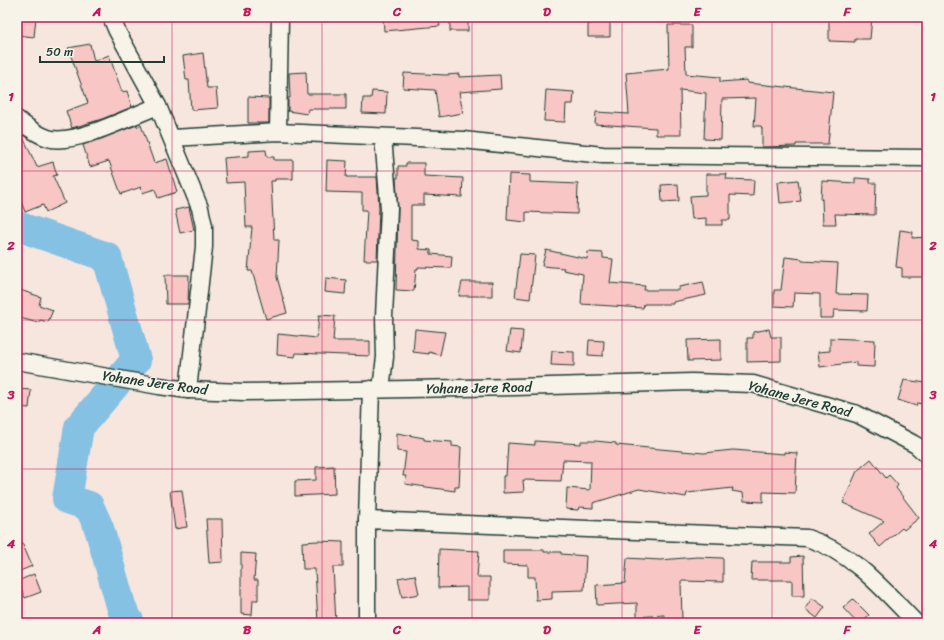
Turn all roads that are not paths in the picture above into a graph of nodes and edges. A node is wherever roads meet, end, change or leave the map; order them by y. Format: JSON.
{"nodes":[{"id":1,"x":111,"y":17,"type":"edge"},
{"id":2,"x":280,"y":17,"type":"edge"},
{"id":3,"x":158,"y":106,"type":"junction"},
{"id":4,"x":17,"y":119,"type":"edge"},
{"id":5,"x":278,"y":132,"type":"junction"},
{"id":6,"x":383,"y":137,"type":"junction"},
{"id":7,"x":172,"y":138,"type":"junction"},
{"id":8,"x":927,"y":158,"type":"edge"},
{"id":9,"x":17,"y":361,"type":"edge"},
{"id":10,"x":376,"y":389,"type":"junction"},
{"id":11,"x":188,"y":390,"type":"junction"},
{"id":12,"x":927,"y":455,"type":"edge"},
{"id":13,"x":367,"y":520,"type":"junction"},
{"id":14,"x":367,"y":623,"type":"edge"},
{"id":15,"x":916,"y":623,"type":"edge"}],
"edges":[{"from":1,"to":3,"type":"street"},
{"from":2,"to":5,"type":"street"},
{"from":3,"to":4,"type":"street"},
{"from":3,"to":7,"type":"street"},
{"from":5,"to":6,"type":"street"},
{"from":5,"to":7,"type":"street"},
{"from":6,"to":8,"type":"street"},
{"from":6,"to":10,"type":"street"},
{"from":7,"to":11,"type":"street"},
{"from":9,"to":11,"type":"street","name":"Yohane Jere Road"},
{"from":10,"to":11,"type":"street","name":"Yohane Jere Road"},
{"from":10,"to":12,"type":"street","name":"Yohane Jere Road"},
{"from":10,"to":13,"type":"street"},
{"from":13,"to":14,"type":"street"},
{"from":13,"to":15,"type":"street"}]}
